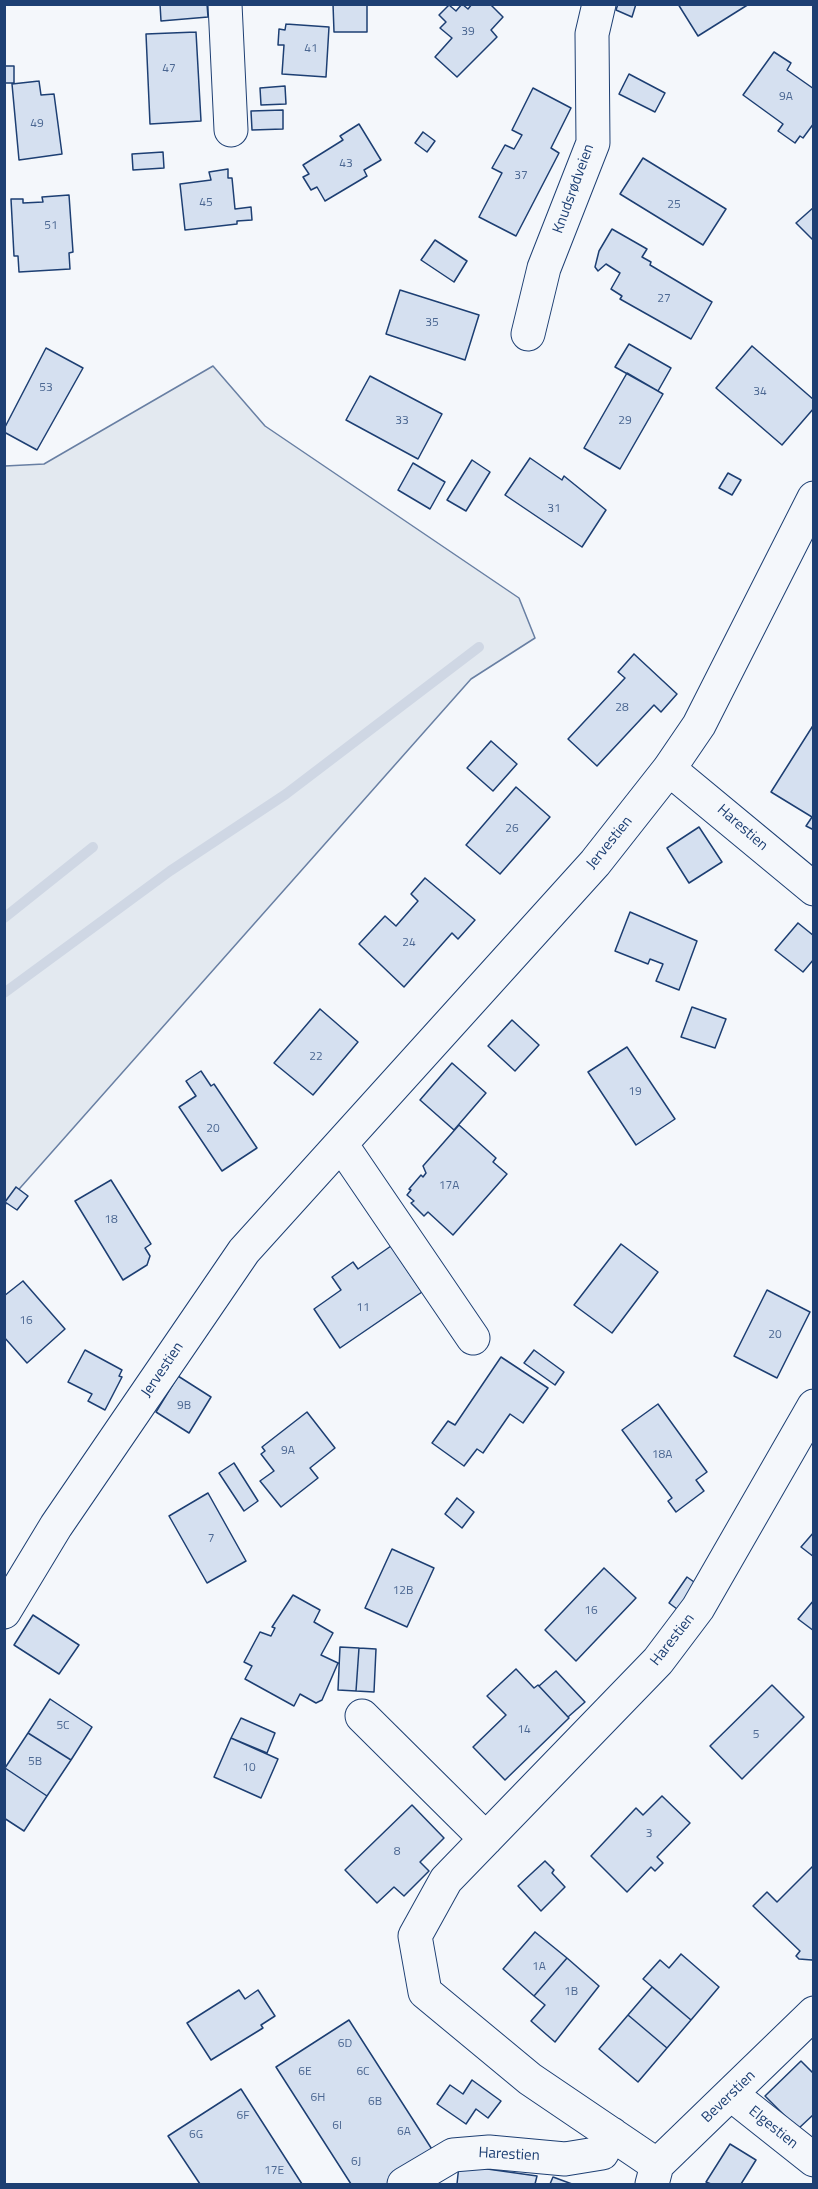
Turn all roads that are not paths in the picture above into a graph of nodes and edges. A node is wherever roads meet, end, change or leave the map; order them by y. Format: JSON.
{"nodes":[{"id":1,"x":225,"y":4,"type":"edge"},
{"id":2,"x":599,"y":4,"type":"edge"},
{"id":3,"x":231,"y":130,"type":"dead end"},
{"id":4,"x":528,"y":334,"type":"dead end"},
{"id":5,"x":813,"y":498,"type":"edge"},
{"id":6,"x":669,"y":769,"type":"junction"},
{"id":7,"x":813,"y":889,"type":"edge"},
{"id":8,"x":341,"y":1144,"type":"junction"},
{"id":9,"x":473,"y":1338,"type":"dead end"},
{"id":10,"x":813,"y":1406,"type":"edge"},
{"id":11,"x":4,"y":1612,"type":"edge"},
{"id":12,"x":362,"y":1716,"type":"dead end"},
{"id":13,"x":486,"y":1839,"type":"junction"},
{"id":14,"x":813,"y":2013,"type":"edge"},
{"id":15,"x":732,"y":2095,"type":"junction"},
{"id":16,"x":612,"y":2134,"type":"junction"},
{"id":17,"x":813,"y":2160,"type":"edge"},
{"id":18,"x":654,"y":2175,"type":"edge"},
{"id":19,"x":404,"y":2184,"type":"edge"}],
"edges":[{"from":1,"to":3,"type":"street"},
{"from":2,"to":4,"type":"street","name":"Knudsrødveien"},
{"from":5,"to":6,"type":"street","name":"Jervestien"},
{"from":6,"to":7,"type":"street","name":"Harestien"},
{"from":6,"to":8,"type":"street","name":"Jervestien"},
{"from":8,"to":9,"type":"street"},
{"from":8,"to":11,"type":"street","name":"Jervestien"},
{"from":10,"to":13,"type":"street","name":"Harestien"},
{"from":12,"to":13,"type":"street"},
{"from":13,"to":16,"type":"street","name":"Harestien"},
{"from":14,"to":15,"type":"street","name":"Beverstien"},
{"from":15,"to":17,"type":"street","name":"Elgestien"},
{"from":15,"to":18,"type":"street","name":"Beverstien"},
{"from":16,"to":18,"type":"street","name":"Harestien"},
{"from":16,"to":19,"type":"street","name":"Harestien"}]}
